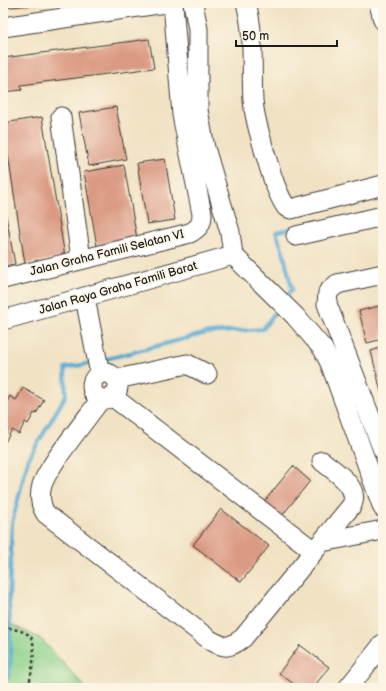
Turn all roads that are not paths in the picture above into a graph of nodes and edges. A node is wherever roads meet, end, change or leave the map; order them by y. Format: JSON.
{"nodes":[{"id":1,"x":165,"y":3,"type":"edge"},
{"id":2,"x":173,"y":3,"type":"edge"},
{"id":3,"x":193,"y":3,"type":"edge"},
{"id":4,"x":246,"y":3,"type":"edge"},
{"id":5,"x":379,"y":3,"type":"edge"},
{"id":6,"x":383,"y":20,"type":"edge"},
{"id":7,"x":3,"y":27,"type":"edge"},
{"id":8,"x":62,"y":117,"type":"dead end"},
{"id":9,"x":383,"y":185,"type":"edge"},
{"id":10,"x":383,"y":216,"type":"edge"},
{"id":11,"x":296,"y":236,"type":"dead end"},
{"id":12,"x":233,"y":255,"type":"junction"},
{"id":13,"x":81,"y":259,"type":"junction"},
{"id":14,"x":383,"y":274,"type":"edge"},
{"id":15,"x":3,"y":279,"type":"edge"},
{"id":16,"x":85,"y":298,"type":"junction"},
{"id":17,"x":3,"y":320,"type":"edge"},
{"id":18,"x":207,"y":374,"type":"dead end"},
{"id":19,"x":106,"y":384,"type":"junction"},
{"id":20,"x":383,"y":450,"type":"edge"},
{"id":21,"x":322,"y":462,"type":"dead end"},
{"id":22,"x":383,"y":508,"type":"edge"},
{"id":23,"x":383,"y":530,"type":"edge"},
{"id":24,"x":318,"y":547,"type":"junction"},
{"id":25,"x":383,"y":644,"type":"edge"},
{"id":26,"x":348,"y":688,"type":"edge"}],
"edges":[{"from":1,"to":7,"type":"street"},
{"from":2,"to":13,"type":"street","name":"Jalan Graha Famili Selatan VI"},
{"from":3,"to":12,"type":"street"},
{"from":4,"to":9,"type":"street"},
{"from":5,"to":6,"type":"street"},
{"from":8,"to":13,"type":"street"},
{"from":10,"to":11,"type":"street"},
{"from":12,"to":16,"type":"street","name":"Jalan Raya Graha Famili Barat"},
{"from":12,"to":22,"type":"street"},
{"from":13,"to":15,"type":"street","name":"Jalan Graha Famili Selatan VI"},
{"from":14,"to":20,"type":"street"},
{"from":16,"to":17,"type":"street","name":"Jalan Raya Graha Famili Barat"},
{"from":16,"to":19,"type":"street"},
{"from":18,"to":19,"type":"street"},
{"from":19,"to":24,"type":"street"},
{"from":19,"to":24,"type":"street"},
{"from":21,"to":24,"type":"street"},
{"from":23,"to":24,"type":"street"},
{"from":25,"to":26,"type":"street"}]}
